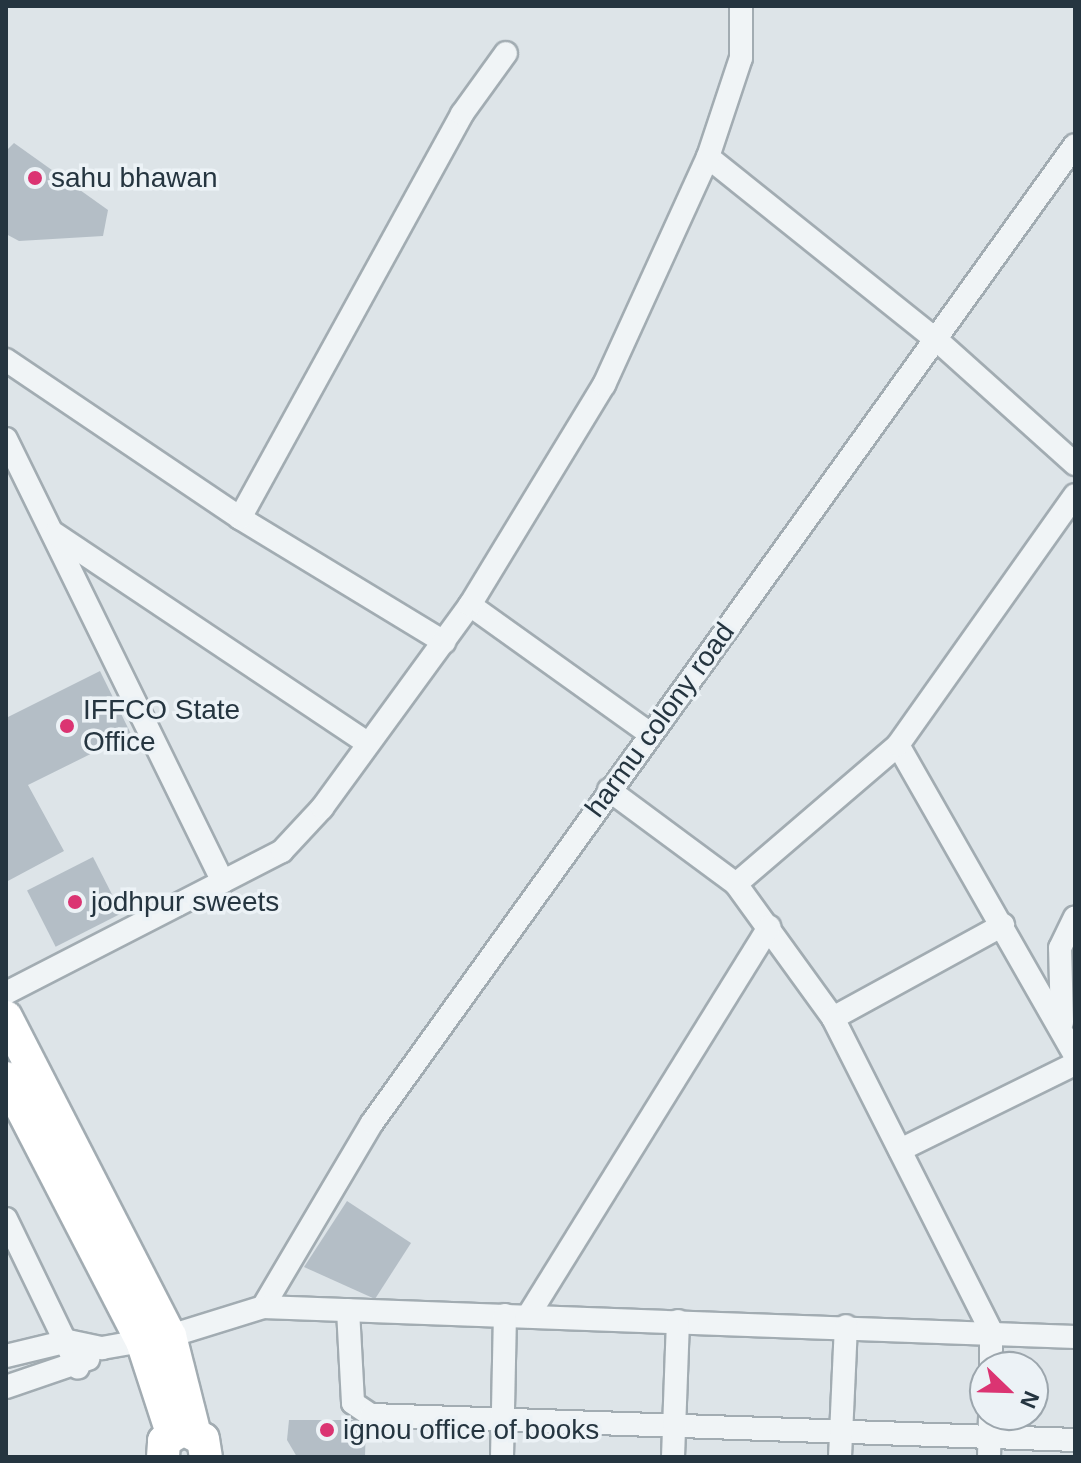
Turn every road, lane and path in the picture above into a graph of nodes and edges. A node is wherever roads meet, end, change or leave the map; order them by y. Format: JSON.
{"nodes":[{"id":1,"x":741,"y":6,"type":"edge"},
{"id":2,"x":506,"y":53,"type":"dead end"},
{"id":3,"x":1075,"y":145,"type":"edge"},
{"id":4,"x":708,"y":157,"type":"junction"},
{"id":5,"x":938,"y":341,"type":"junction"},
{"id":6,"x":6,"y":360,"type":"edge"},
{"id":7,"x":6,"y":439,"type":"edge"},
{"id":8,"x":1075,"y":464,"type":"edge"},
{"id":9,"x":1075,"y":495,"type":"edge"},
{"id":10,"x":240,"y":518,"type":"junction"},
{"id":11,"x":54,"y":533,"type":"junction"},
{"id":12,"x":470,"y":605,"type":"junction"},
{"id":13,"x":444,"y":642,"type":"junction"},
{"id":14,"x":650,"y":734,"type":"junction"},
{"id":15,"x":366,"y":742,"type":"junction"},
{"id":16,"x":898,"y":745,"type":"junction"},
{"id":17,"x":609,"y":790,"type":"junction"},
{"id":18,"x":223,"y":882,"type":"junction"},
{"id":19,"x":736,"y":884,"type":"junction"},
{"id":20,"x":1075,"y":917,"type":"edge"},
{"id":21,"x":1003,"y":925,"type":"junction"},
{"id":22,"x":769,"y":927,"type":"junction"},
{"id":23,"x":6,"y":993,"type":"edge"},
{"id":24,"x":6,"y":1017,"type":"edge"},
{"id":25,"x":833,"y":1018,"type":"junction"},
{"id":26,"x":1062,"y":1026,"type":"junction"},
{"id":27,"x":1075,"y":1055,"type":"edge"},
{"id":28,"x":1075,"y":1064,"type":"edge"},
{"id":29,"x":6,"y":1078,"type":"edge"},
{"id":30,"x":900,"y":1150,"type":"junction"},
{"id":31,"x":6,"y":1219,"type":"edge"},
{"id":32,"x":263,"y":1307,"type":"junction"},
{"id":33,"x":348,"y":1310,"type":"junction"},
{"id":34,"x":517,"y":1315,"type":"junction"},
{"id":35,"x":678,"y":1321,"type":"junction"},
{"id":36,"x":846,"y":1326,"type":"junction"},
{"id":37,"x":991,"y":1331,"type":"junction"},
{"id":38,"x":1075,"y":1337,"type":"edge"},
{"id":39,"x":156,"y":1338,"type":"junction"},
{"id":40,"x":68,"y":1341,"type":"junction"},
{"id":41,"x":102,"y":1348,"type":"junction"},
{"id":42,"x":991,"y":1351,"type":"edge"},
{"id":43,"x":6,"y":1356,"type":"edge"},
{"id":44,"x":78,"y":1368,"type":"junction"},
{"id":45,"x":6,"y":1387,"type":"edge"},
{"id":46,"x":503,"y":1420,"type":"junction"},
{"id":47,"x":674,"y":1426,"type":"junction"},
{"id":48,"x":841,"y":1431,"type":"junction"},
{"id":49,"x":990,"y":1436,"type":"edge"},
{"id":50,"x":1075,"y":1440,"type":"edge"},
{"id":51,"x":192,"y":1448,"type":"edge"},
{"id":52,"x":502,"y":1457,"type":"edge"},
{"id":53,"x":673,"y":1457,"type":"edge"},
{"id":54,"x":840,"y":1457,"type":"edge"}],
"edges":[{"from":1,"to":4,"type":"street"},
{"from":2,"to":10,"type":"street"},
{"from":3,"to":5,"type":"street","name":"harmu colony road"},
{"from":4,"to":5,"type":"street"},
{"from":4,"to":12,"type":"street"},
{"from":5,"to":8,"type":"street"},
{"from":5,"to":14,"type":"street","name":"harmu colony road"},
{"from":6,"to":10,"type":"street"},
{"from":7,"to":11,"type":"street"},
{"from":9,"to":16,"type":"street"},
{"from":10,"to":13,"type":"street"},
{"from":11,"to":15,"type":"street"},
{"from":11,"to":18,"type":"street"},
{"from":12,"to":13,"type":"street"},
{"from":12,"to":14,"type":"street"},
{"from":13,"to":15,"type":"street"},
{"from":14,"to":17,"type":"street","name":"harmu colony road"},
{"from":15,"to":18,"type":"street"},
{"from":16,"to":19,"type":"street"},
{"from":16,"to":21,"type":"street"},
{"from":17,"to":19,"type":"street"},
{"from":17,"to":32,"type":"street","name":"harmu colony road"},
{"from":18,"to":23,"type":"street"},
{"from":19,"to":22,"type":"street"},
{"from":20,"to":26,"type":"street"},
{"from":21,"to":25,"type":"street"},
{"from":21,"to":26,"type":"street"},
{"from":22,"to":25,"type":"street"},
{"from":22,"to":34,"type":"street"},
{"from":24,"to":39,"type":"main road"},
{"from":25,"to":30,"type":"street"},
{"from":26,"to":27,"type":"street"},
{"from":28,"to":30,"type":"street"},
{"from":29,"to":39,"type":"main road"},
{"from":30,"to":37,"type":"street"},
{"from":31,"to":40,"type":"street"},
{"from":32,"to":33,"type":"street"},
{"from":32,"to":39,"type":"street"},
{"from":33,"to":34,"type":"street"},
{"from":33,"to":46,"type":"street"},
{"from":34,"to":35,"type":"street"},
{"from":34,"to":46,"type":"street"},
{"from":35,"to":36,"type":"street"},
{"from":35,"to":47,"type":"street"},
{"from":36,"to":37,"type":"street"},
{"from":36,"to":48,"type":"street"},
{"from":37,"to":38,"type":"street"},
{"from":37,"to":42,"type":"street"},
{"from":39,"to":41,"type":"street"},
{"from":39,"to":51,"type":"main road"},
{"from":40,"to":41,"type":"street"},
{"from":40,"to":43,"type":"street"},
{"from":40,"to":44,"type":"street"},
{"from":41,"to":44,"type":"street"},
{"from":44,"to":45,"type":"street"},
{"from":46,"to":47,"type":"street"},
{"from":46,"to":52,"type":"street"},
{"from":47,"to":48,"type":"street"},
{"from":47,"to":53,"type":"street"},
{"from":48,"to":49,"type":"street"},
{"from":48,"to":54,"type":"street"},
{"from":49,"to":50,"type":"street"}]}
